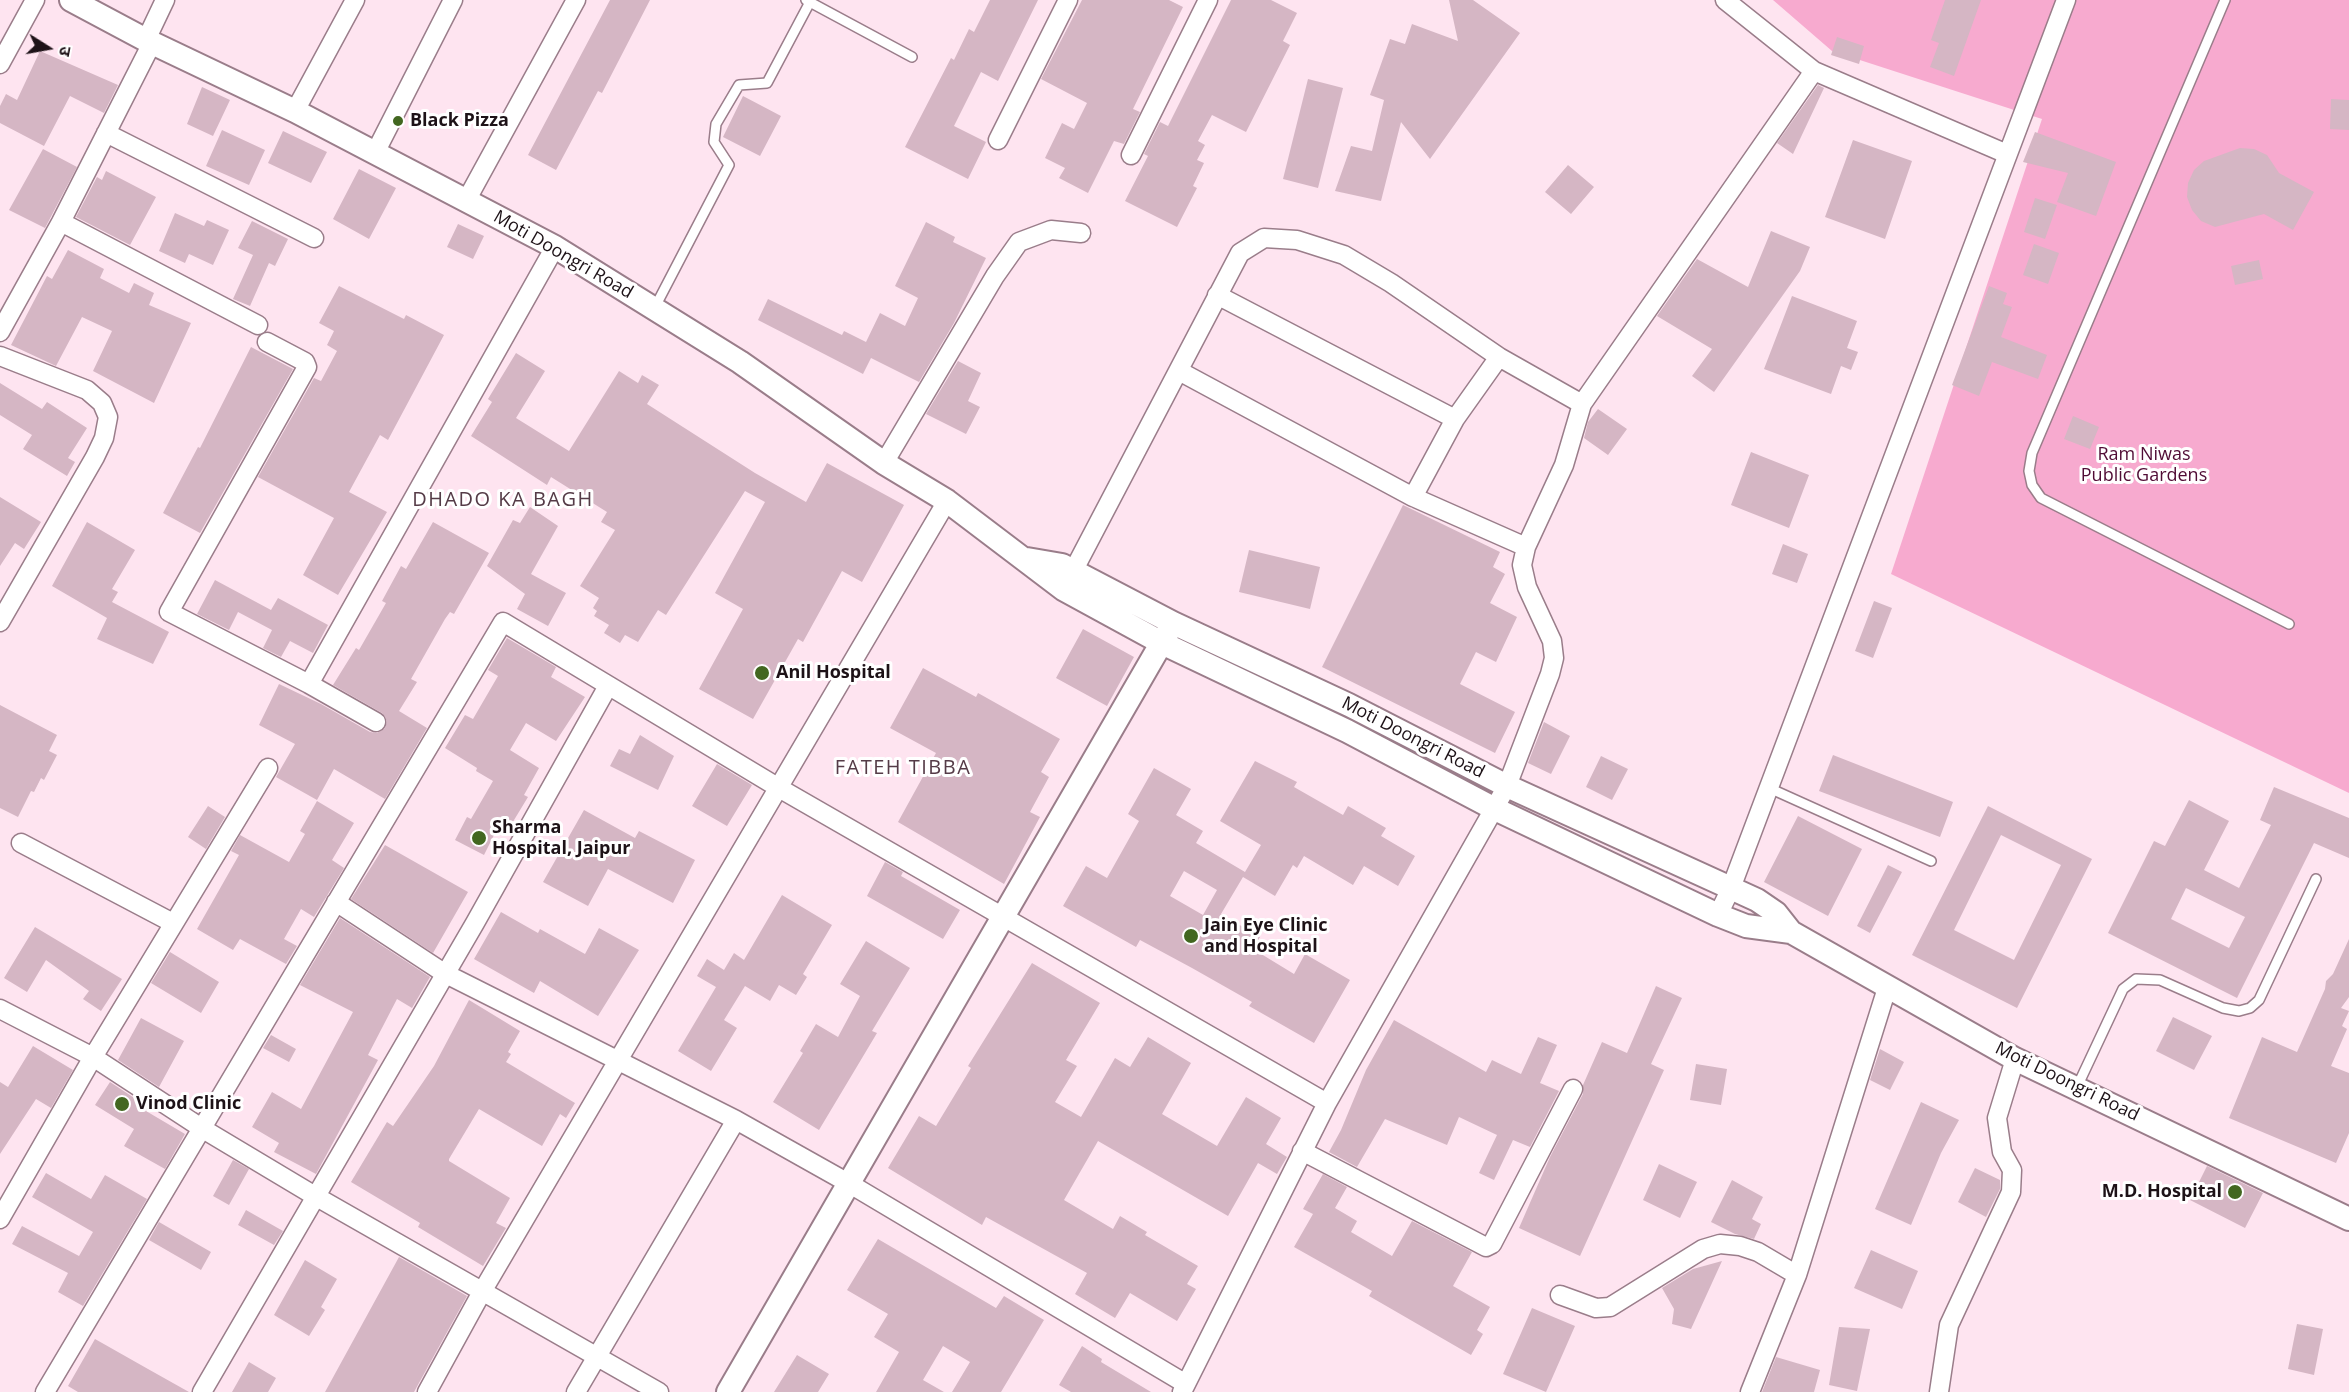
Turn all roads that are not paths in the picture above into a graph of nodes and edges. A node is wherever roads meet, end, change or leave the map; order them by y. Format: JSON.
{"nodes":[{"id":1,"x":35,"y":0,"type":"edge"},
{"id":2,"x":71,"y":0,"type":"edge"},
{"id":3,"x":165,"y":0,"type":"edge"},
{"id":4,"x":355,"y":0,"type":"edge"},
{"id":5,"x":453,"y":0,"type":"edge"},
{"id":6,"x":576,"y":0,"type":"edge"},
{"id":7,"x":1068,"y":0,"type":"edge"},
{"id":8,"x":1209,"y":0,"type":"edge"},
{"id":9,"x":1725,"y":0,"type":"edge"},
{"id":10,"x":2066,"y":0,"type":"edge"},
{"id":11,"x":2225,"y":0,"type":"edge"},
{"id":12,"x":808,"y":1,"type":"edge"},
{"id":13,"x":149,"y":42,"type":"junction"},
{"id":14,"x":912,"y":57,"type":"dead end"},
{"id":15,"x":0,"y":64,"type":"edge"},
{"id":16,"x":1814,"y":71,"type":"junction"},
{"id":17,"x":295,"y":111,"type":"junction"},
{"id":18,"x":106,"y":133,"type":"junction"},
{"id":19,"x":998,"y":140,"type":"dead end"},
{"id":20,"x":375,"y":153,"type":"junction"},
{"id":21,"x":2007,"y":154,"type":"junction"},
{"id":22,"x":1131,"y":155,"type":"dead end"},
{"id":23,"x":466,"y":201,"type":"junction"},
{"id":24,"x":61,"y":222,"type":"junction"},
{"id":25,"x":1081,"y":233,"type":"dead end"},
{"id":26,"x":314,"y":238,"type":"dead end"},
{"id":27,"x":555,"y":247,"type":"junction"},
{"id":28,"x":1217,"y":295,"type":"junction"},
{"id":29,"x":654,"y":309,"type":"junction"},
{"id":30,"x":258,"y":326,"type":"dead end"},
{"id":31,"x":0,"y":332,"type":"edge"},
{"id":32,"x":267,"y":342,"type":"dead end"},
{"id":33,"x":0,"y":356,"type":"edge"},
{"id":34,"x":1499,"y":357,"type":"junction"},
{"id":35,"x":1179,"y":371,"type":"junction"},
{"id":36,"x":1582,"y":404,"type":"junction"},
{"id":37,"x":1455,"y":419,"type":"junction"},
{"id":38,"x":884,"y":463,"type":"junction"},
{"id":39,"x":1413,"y":497,"type":"junction"},
{"id":40,"x":947,"y":501,"type":"junction"},
{"id":41,"x":1526,"y":547,"type":"junction"},
{"id":42,"x":1069,"y":580,"type":"junction"},
{"id":43,"x":0,"y":621,"type":"edge"},
{"id":44,"x":1173,"y":623,"type":"junction"},
{"id":45,"x":2289,"y":624,"type":"dead end"},
{"id":46,"x":1162,"y":643,"type":"junction"},
{"id":47,"x":309,"y":684,"type":"junction"},
{"id":48,"x":608,"y":686,"type":"junction"},
{"id":49,"x":1373,"y":717,"type":"junction"},
{"id":50,"x":376,"y":722,"type":"dead end"},
{"id":51,"x":1362,"y":739,"type":"junction"},
{"id":52,"x":268,"y":768,"type":"dead end"},
{"id":53,"x":1507,"y":786,"type":"junction"},
{"id":54,"x":779,"y":788,"type":"junction"},
{"id":55,"x":1769,"y":788,"type":"junction"},
{"id":56,"x":1493,"y":808,"type":"junction"},
{"id":57,"x":21,"y":843,"type":"dead end"},
{"id":58,"x":1931,"y":861,"type":"dead end"},
{"id":59,"x":2316,"y":879,"type":"dead end"},
{"id":60,"x":1731,"y":888,"type":"junction"},
{"id":61,"x":336,"y":902,"type":"junction"},
{"id":62,"x":1718,"y":915,"type":"junction"},
{"id":63,"x":1006,"y":916,"type":"junction"},
{"id":64,"x":173,"y":923,"type":"junction"},
{"id":65,"x":1791,"y":932,"type":"junction"},
{"id":66,"x":444,"y":973,"type":"junction"},
{"id":67,"x":1887,"y":988,"type":"junction"},
{"id":68,"x":0,"y":1009,"type":"edge"},
{"id":69,"x":93,"y":1057,"type":"junction"},
{"id":70,"x":2015,"y":1059,"type":"junction"},
{"id":71,"x":617,"y":1060,"type":"junction"},
{"id":72,"x":2078,"y":1087,"type":"junction"},
{"id":73,"x":1573,"y":1089,"type":"dead end"},
{"id":74,"x":1327,"y":1103,"type":"junction"},
{"id":75,"x":736,"y":1120,"type":"junction"},
{"id":76,"x":203,"y":1129,"type":"junction"},
{"id":77,"x":1302,"y":1151,"type":"junction"},
{"id":78,"x":850,"y":1184,"type":"junction"},
{"id":79,"x":315,"y":1196,"type":"junction"},
{"id":80,"x":0,"y":1219,"type":"edge"},
{"id":81,"x":2349,"y":1220,"type":"edge"},
{"id":82,"x":1797,"y":1275,"type":"junction"},
{"id":83,"x":483,"y":1290,"type":"junction"},
{"id":84,"x":1560,"y":1295,"type":"dead end"},
{"id":85,"x":596,"y":1356,"type":"junction"},
{"id":86,"x":1184,"y":1388,"type":"edge"},
{"id":87,"x":45,"y":1392,"type":"edge"},
{"id":88,"x":202,"y":1392,"type":"edge"},
{"id":89,"x":427,"y":1392,"type":"edge"},
{"id":90,"x":576,"y":1392,"type":"edge"},
{"id":91,"x":659,"y":1392,"type":"edge"},
{"id":92,"x":728,"y":1392,"type":"edge"},
{"id":93,"x":1750,"y":1392,"type":"edge"},
{"id":94,"x":1939,"y":1392,"type":"edge"}],
"edges":[{"from":1,"to":15,"type":"street"},
{"from":2,"to":13,"type":"street","name":"Moti Doongri Road"},
{"from":3,"to":13,"type":"street"},
{"from":4,"to":17,"type":"street"},
{"from":5,"to":20,"type":"street"},
{"from":6,"to":23,"type":"street"},
{"from":7,"to":19,"type":"street"},
{"from":8,"to":22,"type":"street"},
{"from":9,"to":16,"type":"street"},
{"from":10,"to":21,"type":"street"},
{"from":11,"to":45,"type":"lane"},
{"from":12,"to":14,"type":"lane"},
{"from":12,"to":29,"type":"lane"},
{"from":13,"to":17,"type":"street","name":"Moti Doongri Road"},
{"from":13,"to":18,"type":"street"},
{"from":16,"to":21,"type":"street"},
{"from":16,"to":36,"type":"street"},
{"from":17,"to":20,"type":"street","name":"Moti Doongri Road"},
{"from":18,"to":24,"type":"street"},
{"from":18,"to":26,"type":"street"},
{"from":20,"to":23,"type":"street","name":"Moti Doongri Road"},
{"from":21,"to":55,"type":"street"},
{"from":23,"to":27,"type":"street","name":"Moti Doongri Road"},
{"from":24,"to":30,"type":"street"},
{"from":24,"to":31,"type":"street"},
{"from":25,"to":38,"type":"street"},
{"from":27,"to":29,"type":"street","name":"Moti Doongri Road"},
{"from":27,"to":47,"type":"street"},
{"from":28,"to":34,"type":"street"},
{"from":28,"to":35,"type":"street"},
{"from":28,"to":37,"type":"street"},
{"from":29,"to":38,"type":"street","name":"Moti Doongri Road"},
{"from":32,"to":47,"type":"street"},
{"from":33,"to":43,"type":"street"},
{"from":34,"to":36,"type":"street"},
{"from":34,"to":37,"type":"street"},
{"from":35,"to":39,"type":"street"},
{"from":35,"to":42,"type":"street"},
{"from":36,"to":41,"type":"street"},
{"from":37,"to":39,"type":"street"},
{"from":38,"to":40,"type":"street","name":"Moti Doongri Road"},
{"from":39,"to":41,"type":"street"},
{"from":40,"to":42,"type":"street","name":"Moti Doongri Road"},
{"from":40,"to":54,"type":"street"},
{"from":41,"to":53,"type":"street"},
{"from":42,"to":44,"type":"street","name":"Moti Doongri Road"},
{"from":42,"to":46,"type":"street","name":"Moti Doongri Road"},
{"from":44,"to":46,"type":"street"},
{"from":44,"to":49,"type":"street","name":"Moti Doongri Road"},
{"from":46,"to":51,"type":"street","name":"Moti Doongri Road"},
{"from":46,"to":63,"type":"street"},
{"from":47,"to":50,"type":"street"},
{"from":48,"to":54,"type":"street"},
{"from":48,"to":61,"type":"street"},
{"from":48,"to":66,"type":"street"},
{"from":49,"to":51,"type":"street"},
{"from":49,"to":53,"type":"street","name":"Moti Doongri Road"},
{"from":51,"to":56,"type":"street","name":"Moti Doongri Road"},
{"from":52,"to":64,"type":"street"},
{"from":53,"to":56,"type":"street"},
{"from":53,"to":60,"type":"street","name":"Moti Doongri Road"},
{"from":54,"to":63,"type":"street"},
{"from":54,"to":71,"type":"street"},
{"from":55,"to":58,"type":"lane"},
{"from":55,"to":60,"type":"street"},
{"from":56,"to":62,"type":"street","name":"Moti Doongri Road"},
{"from":56,"to":74,"type":"street"},
{"from":57,"to":64,"type":"street"},
{"from":59,"to":72,"type":"lane"},
{"from":60,"to":62,"type":"street"},
{"from":60,"to":65,"type":"street","name":"Moti Doongri Road"},
{"from":61,"to":66,"type":"street"},
{"from":61,"to":76,"type":"street"},
{"from":62,"to":65,"type":"street","name":"Moti Doongri Road"},
{"from":63,"to":74,"type":"street"},
{"from":63,"to":78,"type":"street"},
{"from":64,"to":69,"type":"street"},
{"from":65,"to":67,"type":"street","name":"Moti Doongri Road"},
{"from":66,"to":71,"type":"street"},
{"from":66,"to":79,"type":"street"},
{"from":67,"to":70,"type":"street","name":"Moti Doongri Road"},
{"from":67,"to":82,"type":"street"},
{"from":68,"to":69,"type":"street"},
{"from":69,"to":76,"type":"street"},
{"from":69,"to":80,"type":"street"},
{"from":70,"to":72,"type":"street","name":"Moti Doongri Road"},
{"from":70,"to":94,"type":"street"},
{"from":71,"to":75,"type":"street"},
{"from":71,"to":83,"type":"street"},
{"from":72,"to":81,"type":"street","name":"Moti Doongri Road"},
{"from":73,"to":77,"type":"street"},
{"from":74,"to":77,"type":"street"},
{"from":75,"to":78,"type":"street"},
{"from":75,"to":85,"type":"street"},
{"from":76,"to":79,"type":"street"},
{"from":76,"to":87,"type":"street"},
{"from":77,"to":86,"type":"street"},
{"from":78,"to":86,"type":"street"},
{"from":78,"to":92,"type":"street"},
{"from":79,"to":83,"type":"street"},
{"from":79,"to":88,"type":"street"},
{"from":82,"to":84,"type":"street"},
{"from":82,"to":93,"type":"street"},
{"from":83,"to":85,"type":"street"},
{"from":83,"to":89,"type":"street"},
{"from":85,"to":90,"type":"street"},
{"from":85,"to":91,"type":"street"}]}
